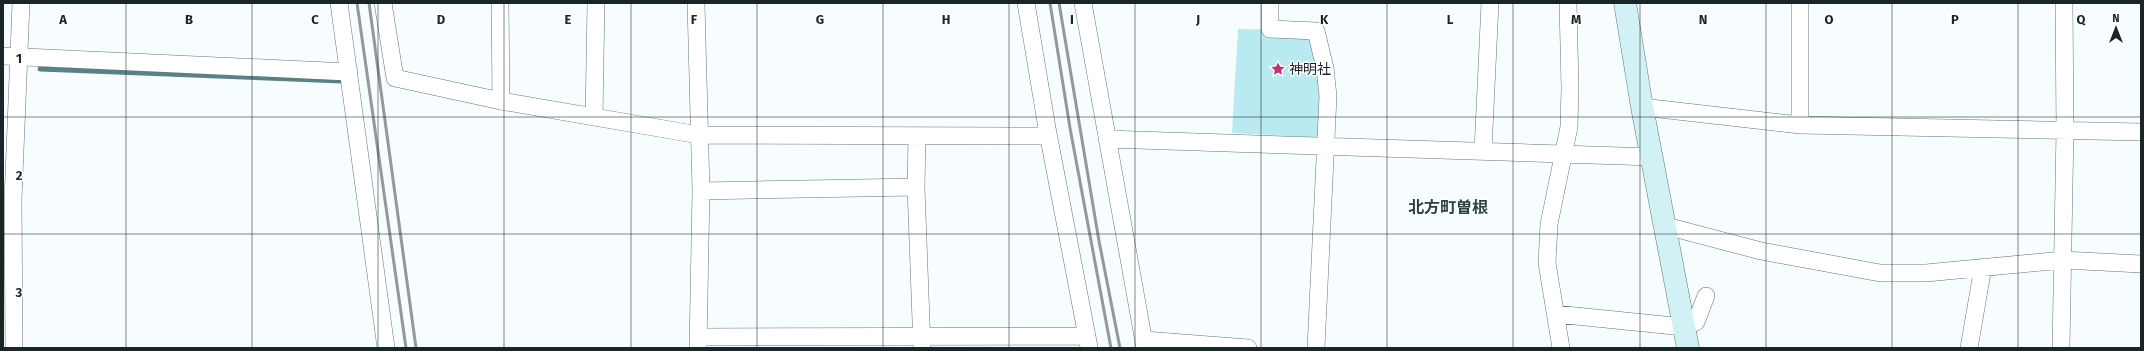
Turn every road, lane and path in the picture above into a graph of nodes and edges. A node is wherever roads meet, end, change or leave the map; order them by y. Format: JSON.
{"nodes":[{"id":1,"x":21,"y":3,"type":"edge"},
{"id":2,"x":339,"y":3,"type":"edge"},
{"id":3,"x":383,"y":3,"type":"edge"},
{"id":4,"x":500,"y":3,"type":"edge"},
{"id":5,"x":596,"y":3,"type":"edge"},
{"id":6,"x":696,"y":3,"type":"edge"},
{"id":7,"x":1026,"y":3,"type":"edge"},
{"id":8,"x":1083,"y":3,"type":"edge"},
{"id":9,"x":1270,"y":3,"type":"edge"},
{"id":10,"x":1490,"y":3,"type":"edge"},
{"id":11,"x":1568,"y":3,"type":"edge"},
{"id":12,"x":1625,"y":3,"type":"edge"},
{"id":13,"x":1800,"y":3,"type":"edge"},
{"id":14,"x":2064,"y":3,"type":"edge"},
{"id":15,"x":3,"y":56,"type":"edge"},
{"id":16,"x":20,"y":56,"type":"junction"},
{"id":17,"x":349,"y":72,"type":"junction"},
{"id":18,"x":501,"y":101,"type":"junction"},
{"id":19,"x":1642,"y":107,"type":"junction"},
{"id":20,"x":594,"y":117,"type":"junction"},
{"id":21,"x":10,"y":124,"type":"edge"},
{"id":22,"x":1800,"y":125,"type":"junction"},
{"id":23,"x":2065,"y":130,"type":"junction"},
{"id":24,"x":2141,"y":132,"type":"edge"},
{"id":25,"x":699,"y":135,"type":"junction"},
{"id":26,"x":917,"y":136,"type":"junction"},
{"id":27,"x":1048,"y":136,"type":"junction"},
{"id":28,"x":1106,"y":139,"type":"junction"},
{"id":29,"x":1325,"y":147,"type":"junction"},
{"id":30,"x":1483,"y":151,"type":"junction"},
{"id":31,"x":1564,"y":156,"type":"junction"},
{"id":32,"x":1652,"y":157,"type":"junction"},
{"id":33,"x":916,"y":186,"type":"junction"},
{"id":34,"x":702,"y":191,"type":"junction"},
{"id":35,"x":8,"y":200,"type":"edge"},
{"id":36,"x":1666,"y":226,"type":"junction"},
{"id":37,"x":2063,"y":260,"type":"junction"},
{"id":38,"x":2141,"y":264,"type":"edge"},
{"id":39,"x":1983,"y":267,"type":"junction"},
{"id":40,"x":1706,"y":296,"type":"dead end"},
{"id":41,"x":1556,"y":314,"type":"junction"},
{"id":42,"x":1686,"y":338,"type":"edge"},
{"id":43,"x":698,"y":342,"type":"edge"},
{"id":44,"x":1088,"y":342,"type":"edge"},
{"id":45,"x":922,"y":343,"type":"edge"},
{"id":46,"x":1144,"y":344,"type":"edge"},
{"id":47,"x":14,"y":348,"type":"edge"},
{"id":48,"x":386,"y":348,"type":"edge"},
{"id":49,"x":1248,"y":348,"type":"edge"},
{"id":50,"x":1316,"y":348,"type":"edge"},
{"id":51,"x":1561,"y":348,"type":"edge"},
{"id":52,"x":1969,"y":348,"type":"edge"},
{"id":53,"x":2061,"y":348,"type":"edge"}],
"edges":[{"from":1,"to":16,"type":"street"},
{"from":2,"to":17,"type":"street"},
{"from":3,"to":18,"type":"street"},
{"from":4,"to":18,"type":"street"},
{"from":5,"to":20,"type":"street"},
{"from":6,"to":25,"type":"street"},
{"from":7,"to":27,"type":"street"},
{"from":8,"to":28,"type":"street"},
{"from":9,"to":29,"type":"street"},
{"from":10,"to":30,"type":"street"},
{"from":11,"to":31,"type":"street"},
{"from":12,"to":19,"type":"street"},
{"from":13,"to":22,"type":"street"},
{"from":14,"to":23,"type":"street"},
{"from":15,"to":16,"type":"street"},
{"from":16,"to":17,"type":"street"},
{"from":16,"to":21,"type":"street"},
{"from":17,"to":48,"type":"street"},
{"from":18,"to":20,"type":"street"},
{"from":19,"to":22,"type":"street"},
{"from":19,"to":32,"type":"street"},
{"from":20,"to":25,"type":"street"},
{"from":21,"to":35,"type":"street"},
{"from":22,"to":23,"type":"street"},
{"from":23,"to":24,"type":"street"},
{"from":23,"to":37,"type":"street"},
{"from":25,"to":26,"type":"street"},
{"from":25,"to":34,"type":"street"},
{"from":26,"to":27,"type":"street"},
{"from":26,"to":33,"type":"street"},
{"from":27,"to":44,"type":"street"},
{"from":28,"to":29,"type":"street"},
{"from":28,"to":46,"type":"street"},
{"from":29,"to":30,"type":"street"},
{"from":29,"to":50,"type":"street"},
{"from":30,"to":31,"type":"street"},
{"from":31,"to":32,"type":"street"},
{"from":31,"to":41,"type":"street"},
{"from":32,"to":36,"type":"street"},
{"from":33,"to":34,"type":"street"},
{"from":33,"to":45,"type":"street"},
{"from":34,"to":43,"type":"street"},
{"from":35,"to":47,"type":"street"},
{"from":36,"to":39,"type":"street"},
{"from":36,"to":42,"type":"street"},
{"from":37,"to":38,"type":"street"},
{"from":37,"to":39,"type":"street"},
{"from":37,"to":53,"type":"street"},
{"from":39,"to":52,"type":"street"},
{"from":40,"to":42,"type":"street"},
{"from":41,"to":42,"type":"street"},
{"from":41,"to":51,"type":"street"},
{"from":43,"to":45,"type":"street"},
{"from":44,"to":45,"type":"street"},
{"from":46,"to":49,"type":"street"}]}
